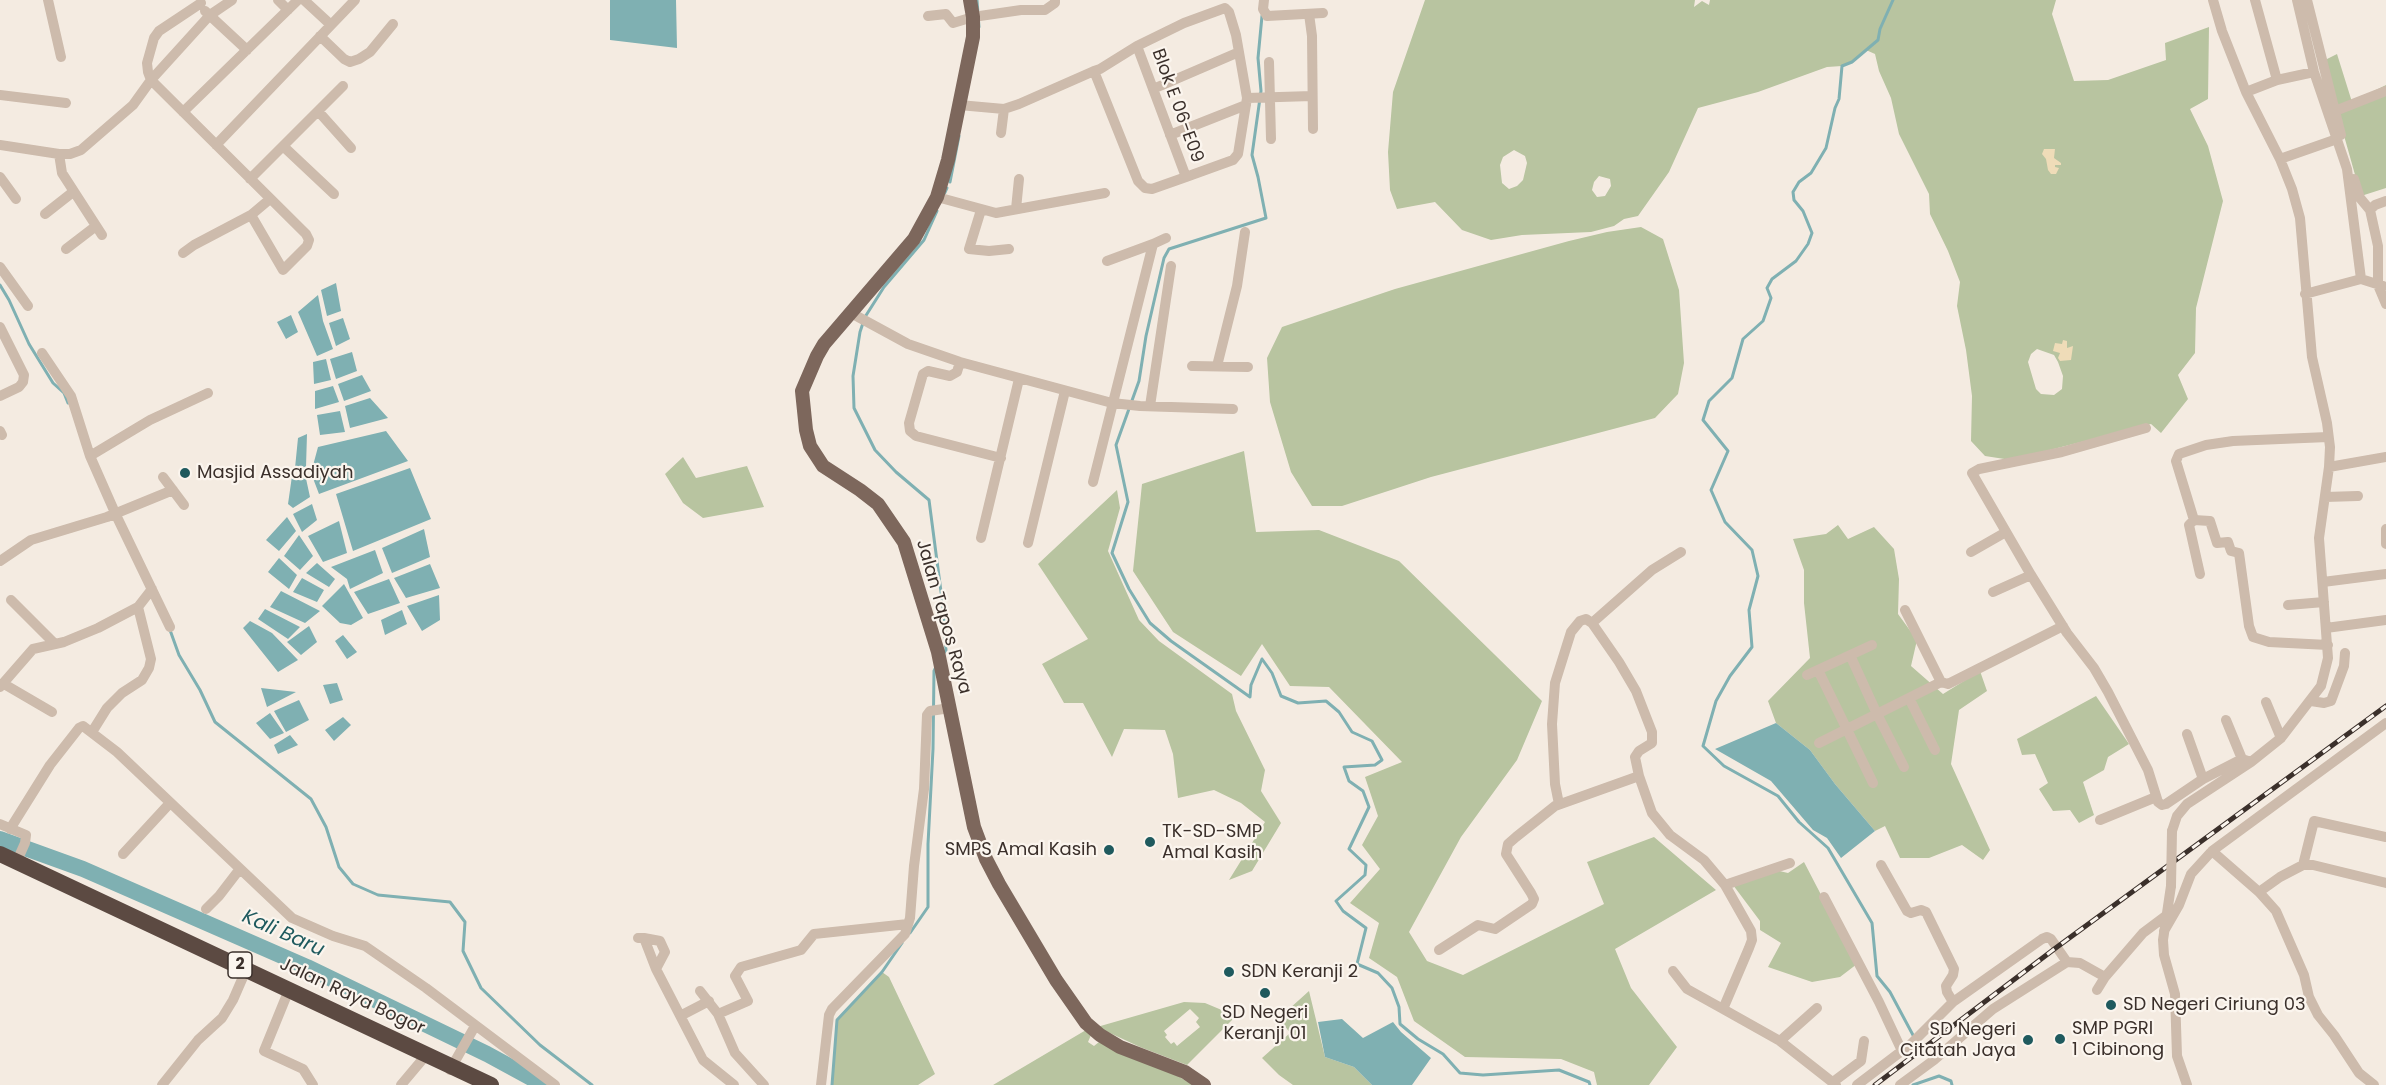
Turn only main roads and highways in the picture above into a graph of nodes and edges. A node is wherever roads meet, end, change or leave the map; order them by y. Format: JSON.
{"nodes":[{"id":1,"x":970,"y":0,"type":"edge"},
{"id":2,"x":0,"y":854,"type":"edge"},
{"id":3,"x":12,"y":859,"type":"edge"},
{"id":4,"x":452,"y":1064,"type":"junction"},
{"id":5,"x":474,"y":1085,"type":"edge"},
{"id":6,"x":491,"y":1085,"type":"edge"},
{"id":7,"x":1204,"y":1085,"type":"edge"}],
"edges":[{"from":1,"to":7,"type":"main road","name":"Jalan Tapos Raya"},
{"from":2,"to":3,"type":"highway","name":"Jalan Raya Bogor","number":"2"},
{"from":3,"to":4,"type":"highway","name":"Jalan Raya Bogor","number":"2"},
{"from":3,"to":4,"type":"highway","name":"Jalan Raya Bogor","number":"2"},
{"from":4,"to":5,"type":"highway","name":"Jalan Raya Bogor","number":"2"},
{"from":4,"to":6,"type":"highway","name":"Jalan Raya Bogor","number":"2"}]}
